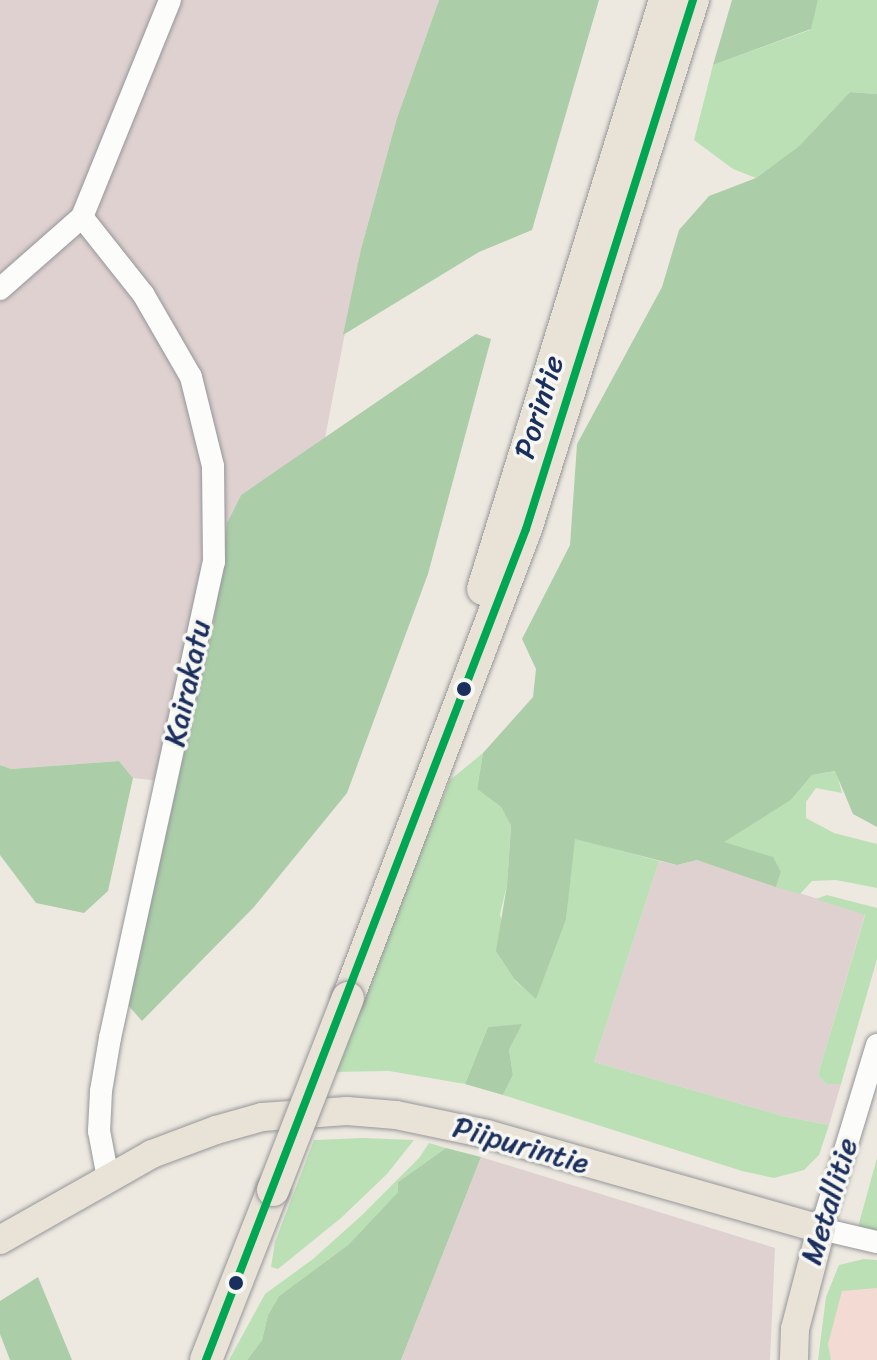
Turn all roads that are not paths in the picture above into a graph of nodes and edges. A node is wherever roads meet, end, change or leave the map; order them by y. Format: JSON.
{"nodes":[{"id":1,"x":170,"y":0,"type":"edge"},
{"id":2,"x":665,"y":0,"type":"edge"},
{"id":3,"x":693,"y":0,"type":"edge"},
{"id":4,"x":82,"y":217,"type":"junction"},
{"id":5,"x":0,"y":289,"type":"edge"},
{"id":6,"x":418,"y":814,"type":"junction"},
{"id":7,"x":877,"y":1045,"type":"edge"},
{"id":8,"x":108,"y":1178,"type":"junction"},
{"id":9,"x":821,"y":1229,"type":"junction"},
{"id":10,"x":0,"y":1240,"type":"edge"},
{"id":11,"x":877,"y":1242,"type":"edge"},
{"id":12,"x":206,"y":1360,"type":"edge"},
{"id":13,"x":794,"y":1360,"type":"edge"}],
"edges":[{"from":1,"to":4,"type":"street"},
{"from":2,"to":6,"type":"highway","name":"Porintie"},
{"from":3,"to":6,"type":"highway","name":"Porintie"},
{"from":4,"to":5,"type":"street"},
{"from":4,"to":8,"type":"street","name":"Kairakatu"},
{"from":6,"to":12,"type":"highway","name":"Porintie","bridge":true},
{"from":7,"to":9,"type":"street","name":"Metallitie"},
{"from":8,"to":9,"type":"main road","name":"Piipurintie"},
{"from":8,"to":10,"type":"main road"},
{"from":9,"to":11,"type":"street"},
{"from":9,"to":13,"type":"main road","name":"Metallitie"}]}
